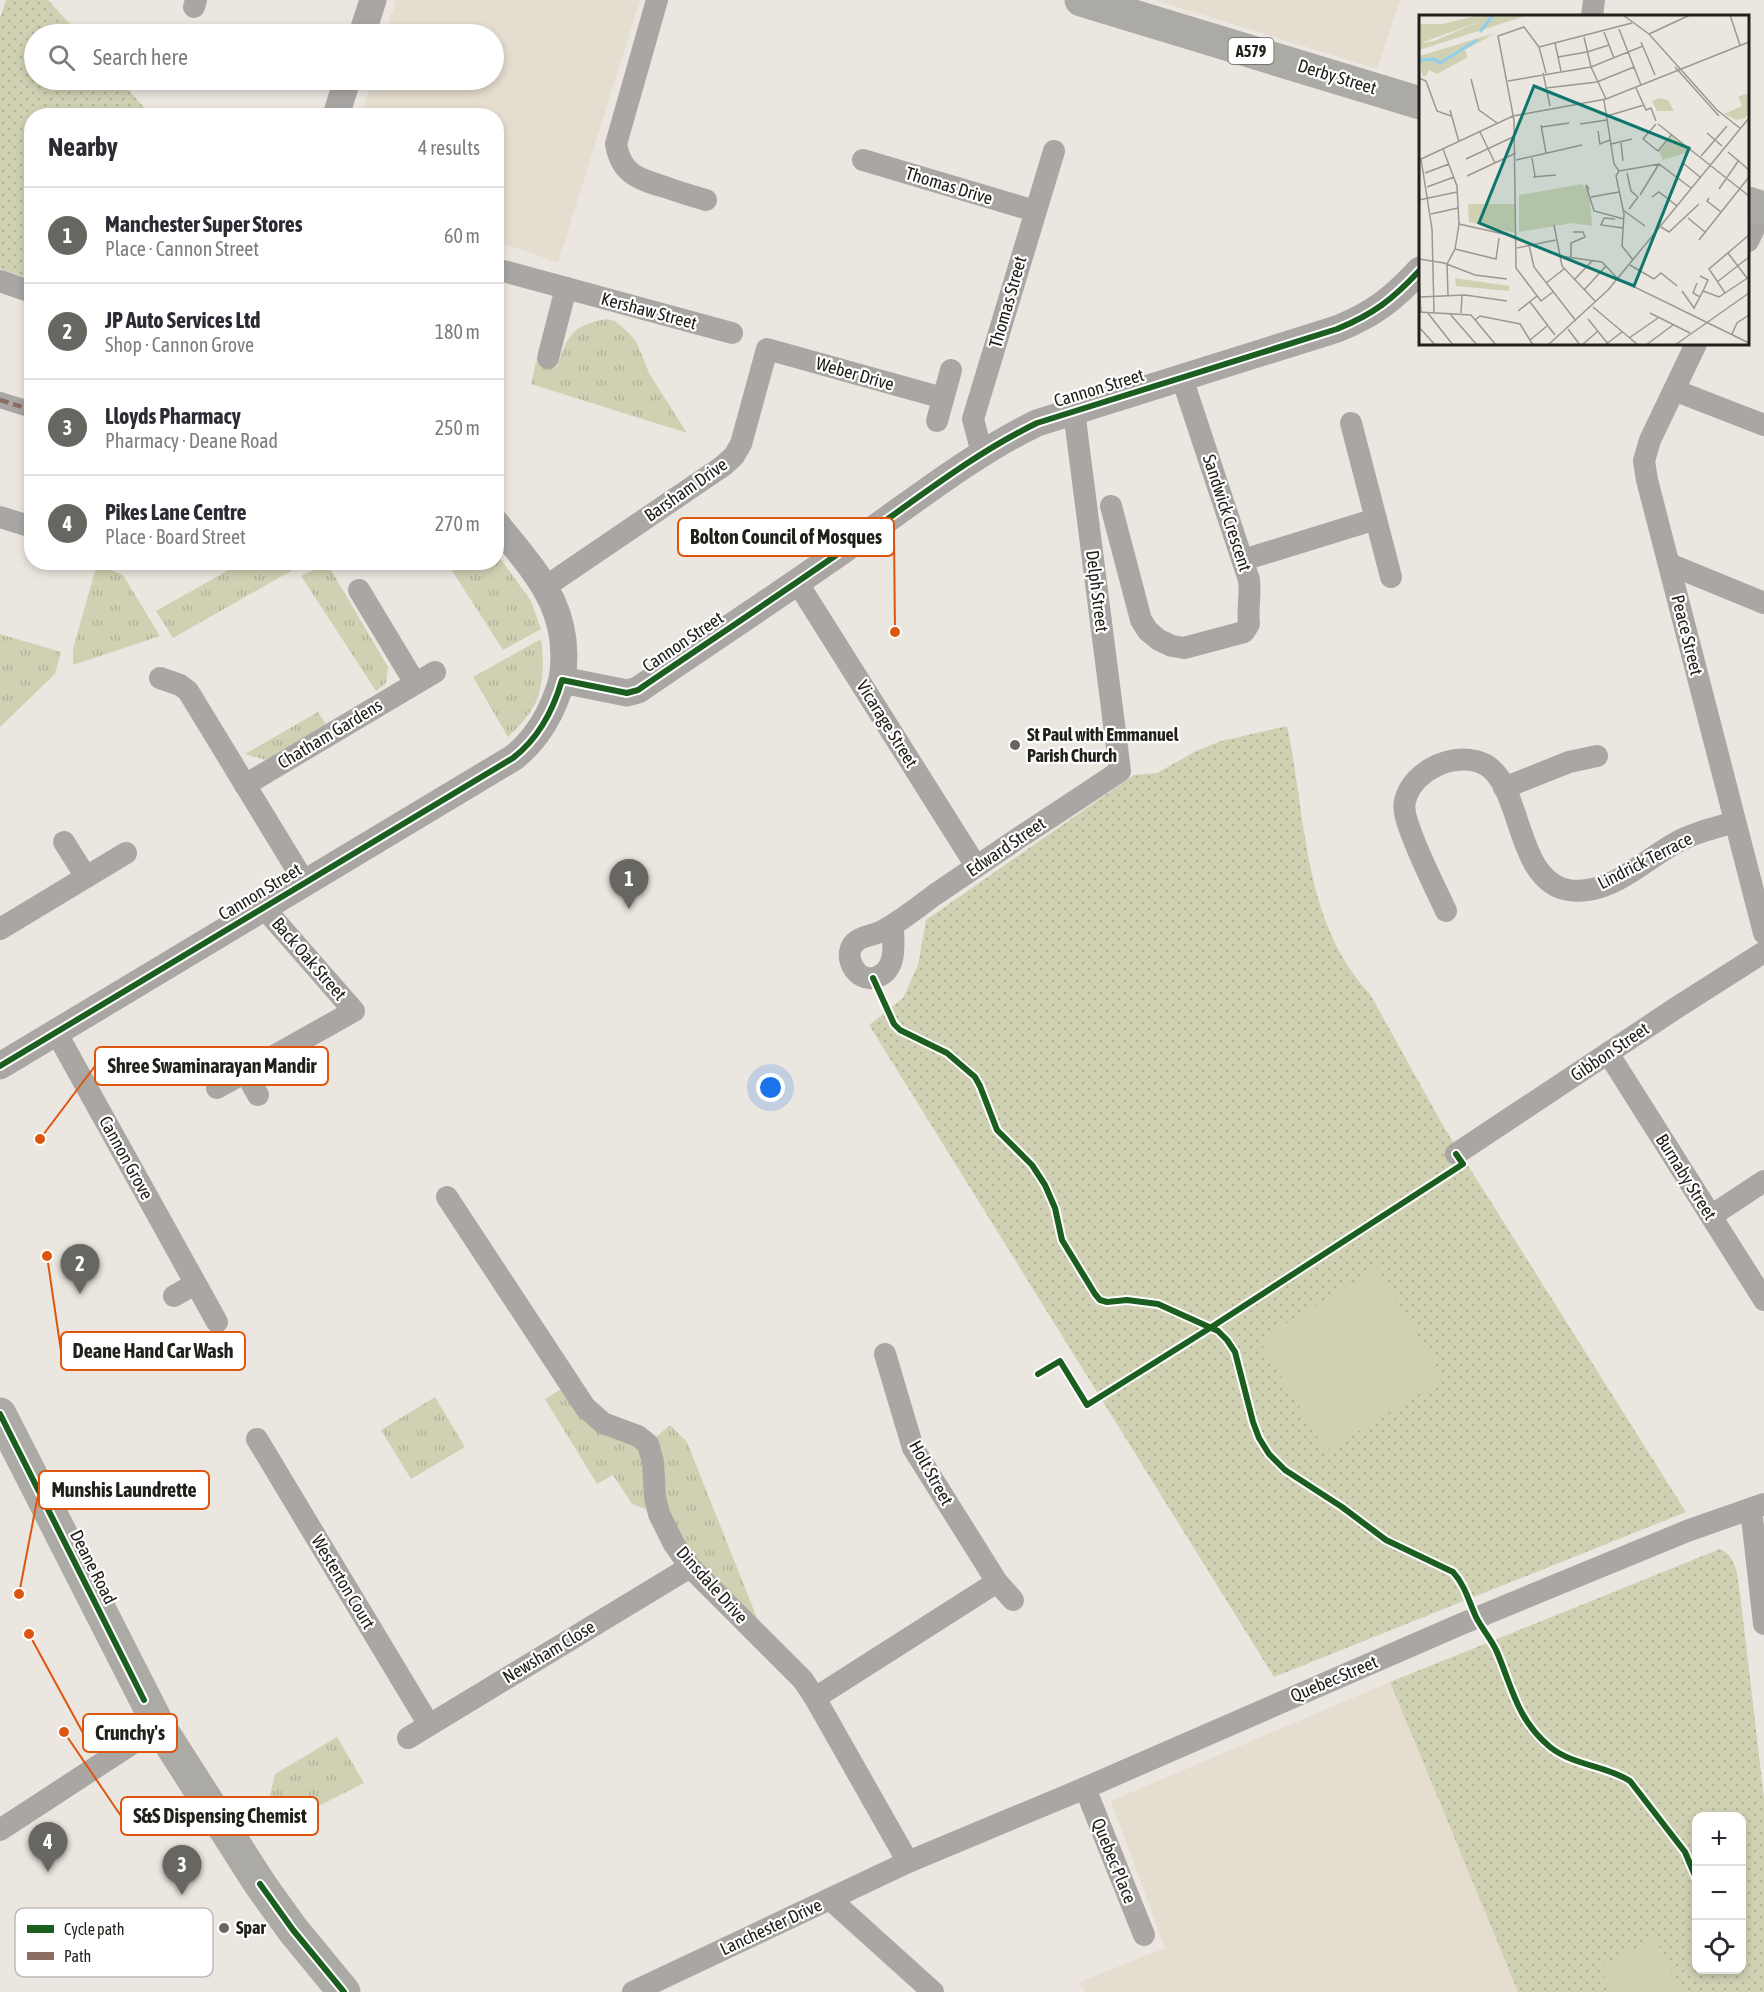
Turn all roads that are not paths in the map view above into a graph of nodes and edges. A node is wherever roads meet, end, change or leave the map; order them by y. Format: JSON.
{"nodes":[{"id":1,"x":373,"y":0,"type":"edge"},
{"id":2,"x":657,"y":0,"type":"edge"},
{"id":3,"x":1081,"y":0,"type":"edge"},
{"id":4,"x":1594,"y":0,"type":"edge"},
{"id":5,"x":1592,"y":15,"type":"edge"},
{"id":6,"x":365,"y":24,"type":"edge"},
{"id":7,"x":344,"y":90,"type":"edge"},
{"id":8,"x":1419,"y":103,"type":"edge"},
{"id":9,"x":338,"y":108,"type":"edge"},
{"id":10,"x":1054,"y":151,"type":"dead end"},
{"id":11,"x":862,"y":160,"type":"dead end"},
{"id":12,"x":706,"y":200,"type":"dead end"},
{"id":13,"x":1749,"y":202,"type":"edge"},
{"id":14,"x":1764,"y":208,"type":"edge"},
{"id":15,"x":1035,"y":212,"type":"junction"},
{"id":16,"x":1749,"y":239,"type":"edge"},
{"id":17,"x":504,"y":270,"type":"edge"},
{"id":18,"x":1419,"y":271,"type":"edge"},
{"id":19,"x":0,"y":281,"type":"edge"},
{"id":20,"x":566,"y":288,"type":"junction"},
{"id":21,"x":24,"y":289,"type":"edge"},
{"id":22,"x":732,"y":333,"type":"dead end"},
{"id":23,"x":1696,"y":345,"type":"edge"},
{"id":24,"x":767,"y":349,"type":"joint"},
{"id":25,"x":548,"y":358,"type":"dead end"},
{"id":26,"x":951,"y":370,"type":"dead end"},
{"id":27,"x":1182,"y":378,"type":"junction"},
{"id":28,"x":1674,"y":390,"type":"junction"},
{"id":29,"x":943,"y":398,"type":"junction"},
{"id":30,"x":0,"y":400,"type":"edge"},
{"id":31,"x":24,"y":408,"type":"edge"},
{"id":32,"x":1074,"y":411,"type":"junction"},
{"id":33,"x":937,"y":421,"type":"dead end"},
{"id":34,"x":1351,"y":423,"type":"dead end"},
{"id":35,"x":1764,"y":425,"type":"edge"},
{"id":36,"x":982,"y":453,"type":"junction"},
{"id":37,"x":1110,"y":506,"type":"dead end"},
{"id":38,"x":0,"y":518,"type":"edge"},
{"id":39,"x":1376,"y":519,"type":"junction"},
{"id":40,"x":24,"y":525,"type":"edge"},
{"id":41,"x":504,"y":533,"type":"edge"},
{"id":42,"x":1243,"y":560,"type":"junction"},
{"id":43,"x":1669,"y":564,"type":"junction"},
{"id":44,"x":1392,"y":577,"type":"dead end"},
{"id":45,"x":797,"y":582,"type":"junction"},
{"id":46,"x":545,"y":587,"type":"junction"},
{"id":47,"x":360,"y":590,"type":"dead end"},
{"id":48,"x":1764,"y":603,"type":"edge"},
{"id":49,"x":435,"y":672,"type":"dead end"},
{"id":50,"x":160,"y":678,"type":"dead end"},
{"id":51,"x":562,"y":680,"type":"junction"},
{"id":52,"x":415,"y":683,"type":"junction"},
{"id":53,"x":1597,"y":756,"type":"dead end"},
{"id":54,"x":1120,"y":771,"type":"joint"},
{"id":55,"x":245,"y":785,"type":"junction"},
{"id":56,"x":1504,"y":788,"type":"junction"},
{"id":57,"x":1735,"y":822,"type":"junction"},
{"id":58,"x":64,"y":842,"type":"dead end"},
{"id":59,"x":126,"y":853,"type":"dead end"},
{"id":60,"x":976,"y":866,"type":"junction"},
{"id":61,"x":86,"y":877,"type":"junction"},
{"id":62,"x":305,"y":883,"type":"junction"},
{"id":63,"x":264,"y":908,"type":"junction"},
{"id":64,"x":1446,"y":911,"type":"dead end"},
{"id":65,"x":892,"y":925,"type":"dead end"},
{"id":66,"x":0,"y":928,"type":"edge"},
{"id":67,"x":1764,"y":933,"type":"edge"},
{"id":68,"x":1764,"y":952,"type":"edge"},
{"id":69,"x":56,"y":1032,"type":"junction"},
{"id":70,"x":1608,"y":1053,"type":"junction"},
{"id":71,"x":3,"y":1057,"type":"edge"},
{"id":72,"x":245,"y":1072,"type":"junction"},
{"id":73,"x":217,"y":1088,"type":"dead end"},
{"id":74,"x":258,"y":1095,"type":"dead end"},
{"id":75,"x":1456,"y":1154,"type":"dead end"},
{"id":76,"x":1764,"y":1181,"type":"edge"},
{"id":77,"x":447,"y":1197,"type":"dead end"},
{"id":78,"x":1710,"y":1216,"type":"junction"},
{"id":79,"x":195,"y":1284,"type":"junction"},
{"id":80,"x":174,"y":1296,"type":"dead end"},
{"id":81,"x":1764,"y":1300,"type":"edge"},
{"id":82,"x":217,"y":1323,"type":"dead end"},
{"id":83,"x":885,"y":1354,"type":"dead end"},
{"id":84,"x":0,"y":1414,"type":"edge"},
{"id":85,"x":257,"y":1439,"type":"dead end"},
{"id":86,"x":1758,"y":1506,"type":"edge"},
{"id":87,"x":690,"y":1567,"type":"junction"},
{"id":88,"x":997,"y":1582,"type":"junction"},
{"id":89,"x":1013,"y":1600,"type":"dead end"},
{"id":90,"x":1764,"y":1624,"type":"edge"},
{"id":91,"x":815,"y":1698,"type":"junction"},
{"id":92,"x":429,"y":1725,"type":"junction"},
{"id":93,"x":159,"y":1726,"type":"junction"},
{"id":94,"x":408,"y":1738,"type":"dead end"},
{"id":95,"x":1085,"y":1788,"type":"junction"},
{"id":96,"x":0,"y":1830,"type":"edge"},
{"id":97,"x":908,"y":1862,"type":"junction"},
{"id":98,"x":830,"y":1899,"type":"junction"},
{"id":99,"x":1144,"y":1935,"type":"dead end"},
{"id":100,"x":639,"y":1991,"type":"edge"},
{"id":101,"x":344,"y":1992,"type":"edge"},
{"id":102,"x":933,"y":1992,"type":"edge"}],
"edges":[{"from":1,"to":6,"type":"street"},
{"from":2,"to":12,"type":"street"},
{"from":3,"to":8,"type":"main road","name":"Derby Street","number":"A579"},
{"from":4,"to":5,"type":"street"},
{"from":7,"to":9,"type":"street"},
{"from":10,"to":15,"type":"street","name":"Thomas Street"},
{"from":11,"to":15,"type":"street","name":"Thomas Drive"},
{"from":13,"to":14,"type":"main road"},
{"from":14,"to":16,"type":"street"},
{"from":15,"to":36,"type":"street","name":"Thomas Street"},
{"from":17,"to":20,"type":"street","name":"Kershaw Street"},
{"from":18,"to":27,"type":"street","name":"Cannon Street"},
{"from":19,"to":21,"type":"street"},
{"from":20,"to":22,"type":"street","name":"Kershaw Street"},
{"from":20,"to":25,"type":"street"},
{"from":23,"to":28,"type":"street","name":"Peace Street"},
{"from":24,"to":29,"type":"street","name":"Weber Drive"},
{"from":24,"to":46,"type":"street","name":"Barsham Drive"},
{"from":26,"to":29,"type":"street"},
{"from":27,"to":32,"type":"street","name":"Cannon Street"},
{"from":27,"to":42,"type":"street","name":"Sandwick Crescent"},
{"from":28,"to":35,"type":"street"},
{"from":28,"to":43,"type":"street","name":"Peace Street"},
{"from":29,"to":33,"type":"street"},
{"from":30,"to":31,"type":"street"},
{"from":32,"to":36,"type":"street","name":"Cannon Street"},
{"from":32,"to":54,"type":"street","name":"Delph Street"},
{"from":34,"to":39,"type":"street"},
{"from":36,"to":45,"type":"street","name":"Cannon Street"},
{"from":37,"to":42,"type":"street","name":"Sandwick Crescent"},
{"from":38,"to":40,"type":"street"},
{"from":39,"to":42,"type":"street"},
{"from":39,"to":44,"type":"street"},
{"from":41,"to":46,"type":"street"},
{"from":43,"to":48,"type":"street"},
{"from":43,"to":57,"type":"street","name":"Peace Street"},
{"from":45,"to":51,"type":"street","name":"Cannon Street"},
{"from":45,"to":60,"type":"street","name":"Vicarage Street"},
{"from":46,"to":51,"type":"street"},
{"from":47,"to":52,"type":"street"},
{"from":49,"to":52,"type":"street","name":"Chatham Gardens"},
{"from":50,"to":55,"type":"street"},
{"from":51,"to":62,"type":"street","name":"Cannon Street"},
{"from":52,"to":55,"type":"street","name":"Chatham Gardens"},
{"from":53,"to":56,"type":"street"},
{"from":54,"to":60,"type":"street","name":"Edward Street"},
{"from":55,"to":62,"type":"street"},
{"from":56,"to":57,"type":"street","name":"Lindrick Terrace"},
{"from":56,"to":64,"type":"street","name":"Lindrick Terrace"},
{"from":57,"to":67,"type":"street","name":"Peace Street"},
{"from":58,"to":61,"type":"street"},
{"from":59,"to":61,"type":"street"},
{"from":60,"to":65,"type":"street","name":"Edward Street"},
{"from":61,"to":66,"type":"street"},
{"from":62,"to":63,"type":"street","name":"Cannon Street"},
{"from":63,"to":69,"type":"street","name":"Cannon Street"},
{"from":63,"to":72,"type":"street","name":"Back Oak Street"},
{"from":68,"to":70,"type":"street","name":"Gibbon Street"},
{"from":69,"to":71,"type":"street","name":"Cannon Street"},
{"from":69,"to":79,"type":"street","name":"Cannon Grove"},
{"from":70,"to":75,"type":"street","name":"Gibbon Street"},
{"from":70,"to":78,"type":"street","name":"Burnaby Street"},
{"from":72,"to":73,"type":"street"},
{"from":72,"to":74,"type":"street"},
{"from":76,"to":78,"type":"street"},
{"from":77,"to":87,"type":"street","name":"Dinsdale Drive"},
{"from":78,"to":81,"type":"street","name":"Burnaby Street"},
{"from":79,"to":80,"type":"street"},
{"from":79,"to":82,"type":"street","name":"Cannon Grove"},
{"from":83,"to":88,"type":"street","name":"Holt Street"},
{"from":84,"to":93,"type":"main road","name":"Deane Road"},
{"from":85,"to":92,"type":"street","name":"Westerton Court"},
{"from":86,"to":90,"type":"street"},
{"from":86,"to":95,"type":"street","name":"Quebec Street"},
{"from":87,"to":91,"type":"street","name":"Dinsdale Drive"},
{"from":87,"to":92,"type":"street","name":"Newsham Close"},
{"from":88,"to":89,"type":"street","name":"Holt Street"},
{"from":88,"to":91,"type":"street"},
{"from":91,"to":97,"type":"street","name":"Dinsdale Drive"},
{"from":92,"to":94,"type":"street","name":"Newsham Close"},
{"from":93,"to":96,"type":"street"},
{"from":93,"to":101,"type":"main road","name":"Deane Road"},
{"from":95,"to":97,"type":"street","name":"Quebec Street"},
{"from":95,"to":99,"type":"street","name":"Quebec Place"},
{"from":97,"to":98,"type":"street","name":"Lanchester Drive"},
{"from":98,"to":100,"type":"street","name":"Lanchester Drive"},
{"from":98,"to":102,"type":"street"}]}
